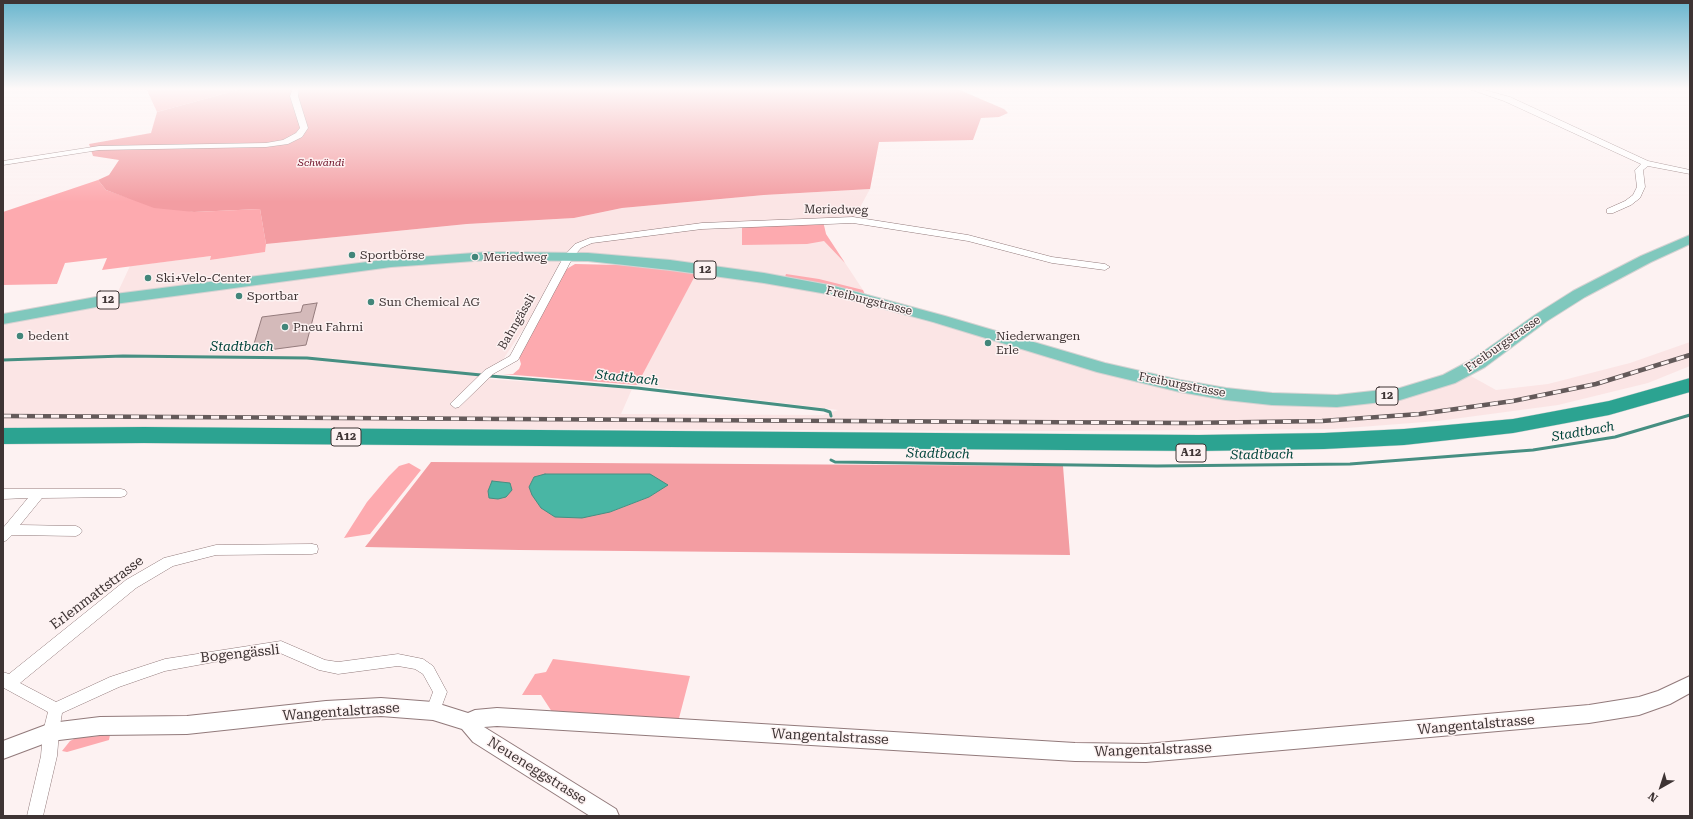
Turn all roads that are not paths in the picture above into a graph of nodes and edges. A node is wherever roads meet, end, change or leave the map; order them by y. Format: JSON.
{"nodes":[{"id":1,"x":303,"y":126,"type":"edge"},
{"id":2,"x":1565,"y":126,"type":"edge"},
{"id":3,"x":3,"y":164,"type":"edge"},
{"id":4,"x":1646,"y":164,"type":"junction"},
{"id":5,"x":1690,"y":172,"type":"edge"},
{"id":6,"x":1610,"y":211,"type":"dead end"},
{"id":7,"x":1690,"y":239,"type":"edge"},
{"id":8,"x":568,"y":256,"type":"junction"},
{"id":9,"x":1105,"y":267,"type":"dead end"},
{"id":10,"x":3,"y":319,"type":"edge"},
{"id":11,"x":1690,"y":385,"type":"edge"},
{"id":12,"x":1690,"y":398,"type":"edge"},
{"id":13,"x":455,"y":404,"type":"dead end"},
{"id":14,"x":3,"y":436,"type":"edge"},
{"id":15,"x":3,"y":446,"type":"edge"},
{"id":16,"x":3,"y":494,"type":"edge"},
{"id":17,"x":39,"y":494,"type":"junction"},
{"id":18,"x":121,"y":494,"type":"dead end"},
{"id":19,"x":76,"y":532,"type":"dead end"},
{"id":20,"x":6,"y":534,"type":"edge"},
{"id":21,"x":312,"y":549,"type":"dead end"},
{"id":22,"x":6,"y":681,"type":"edge"},
{"id":23,"x":1690,"y":684,"type":"edge"},
{"id":24,"x":56,"y":709,"type":"junction"},
{"id":25,"x":433,"y":711,"type":"junction"},
{"id":26,"x":468,"y":722,"type":"junction"},
{"id":27,"x":52,"y":732,"type":"junction"},
{"id":28,"x":3,"y":750,"type":"edge"},
{"id":29,"x":35,"y":816,"type":"edge"},
{"id":30,"x":609,"y":816,"type":"edge"}],
"edges":[{"from":1,"to":3,"type":"street"},
{"from":2,"to":4,"type":"street"},
{"from":4,"to":5,"type":"street"},
{"from":4,"to":6,"type":"street"},
{"from":7,"to":8,"type":"main road","name":"Freiburgstrasse","number":"12"},
{"from":8,"to":9,"type":"street","name":"Meriedweg"},
{"from":8,"to":10,"type":"main road","name":"Freiburgstrasse","number":"12"},
{"from":8,"to":13,"type":"street","name":"Bahngässli"},
{"from":11,"to":14,"type":"highway","number":"A12"},
{"from":12,"to":15,"type":"highway","number":"A12"},
{"from":16,"to":17,"type":"street"},
{"from":17,"to":18,"type":"street"},
{"from":17,"to":20,"type":"street"},
{"from":19,"to":20,"type":"street"},
{"from":21,"to":22,"type":"street","name":"Erlenmattstrasse"},
{"from":22,"to":24,"type":"street"},
{"from":23,"to":26,"type":"street","name":"Wangentalstrasse"},
{"from":24,"to":25,"type":"street","name":"Bogengässli"},
{"from":24,"to":27,"type":"street"},
{"from":25,"to":26,"type":"street","name":"Wangentalstrasse"},
{"from":25,"to":27,"type":"street","name":"Wangentalstrasse"},
{"from":26,"to":30,"type":"street","name":"Neueneggstrasse"},
{"from":27,"to":28,"type":"street","name":"Wangentalstrasse"},
{"from":27,"to":29,"type":"street"}]}
